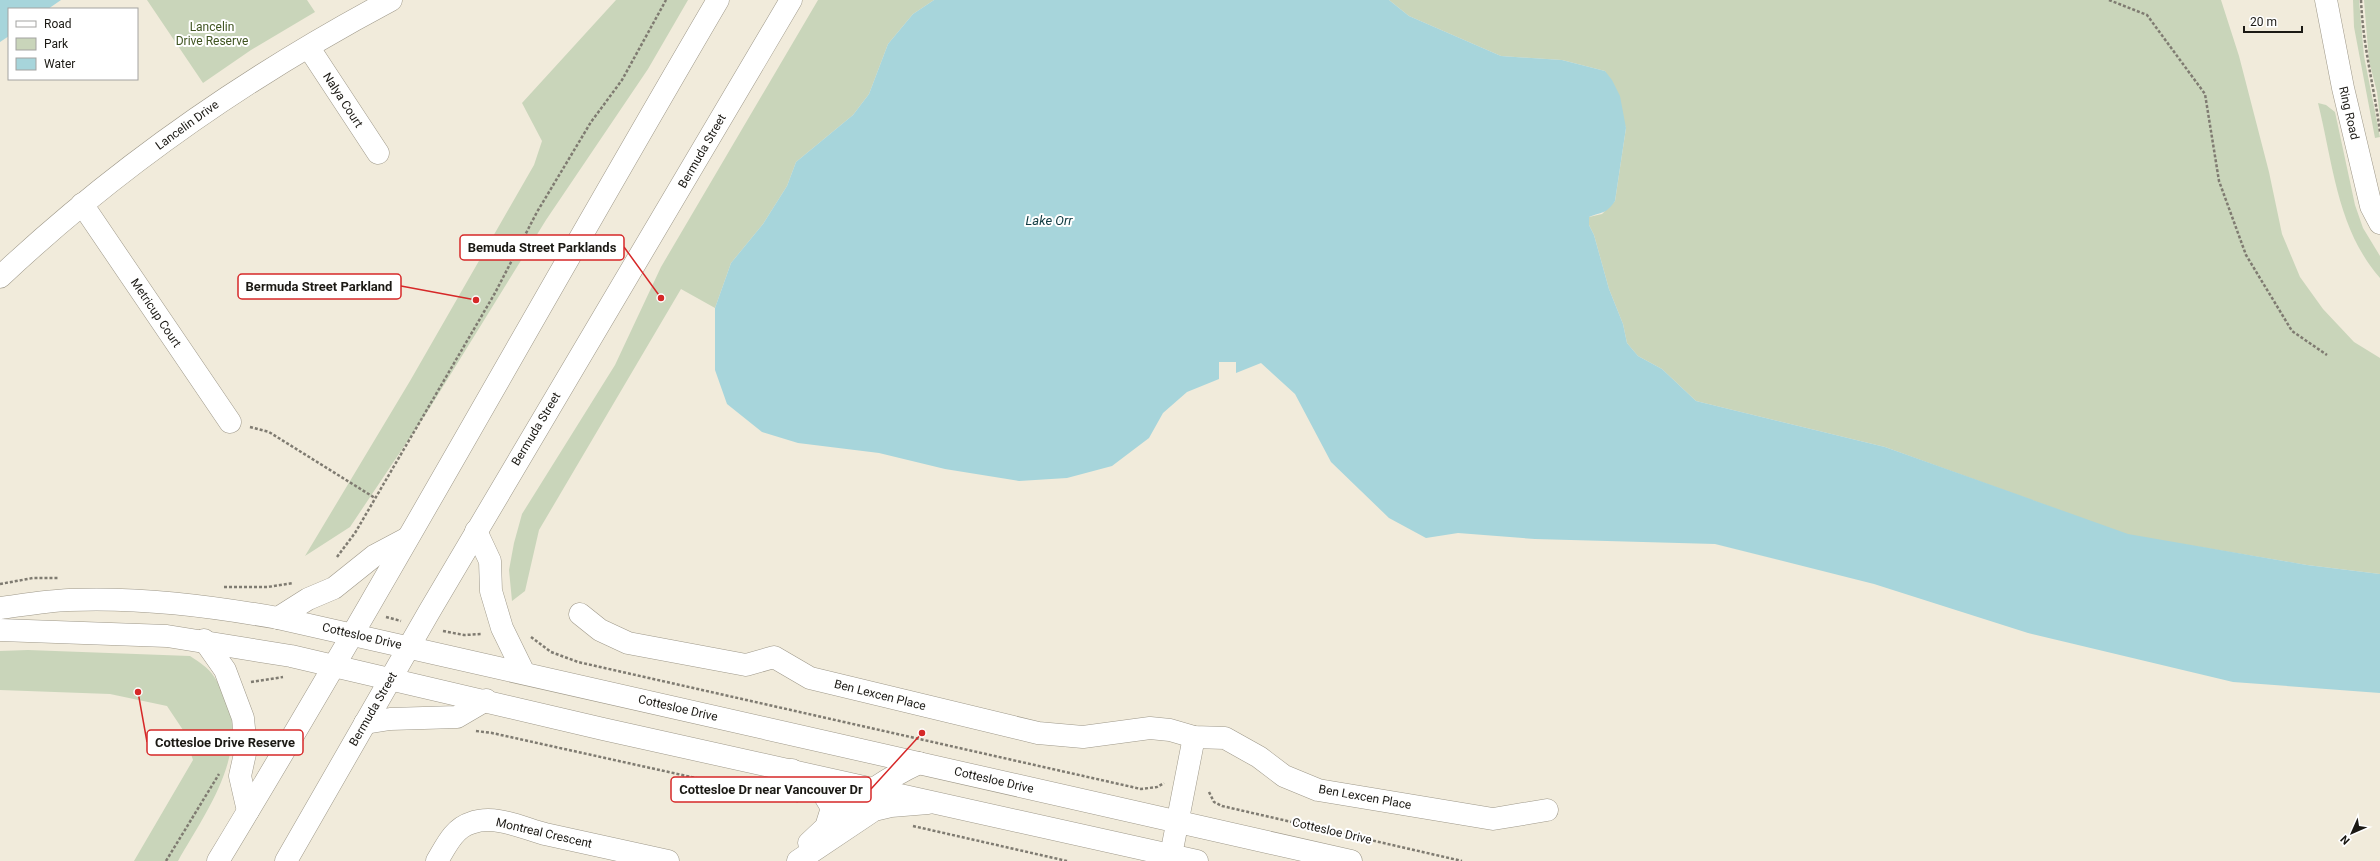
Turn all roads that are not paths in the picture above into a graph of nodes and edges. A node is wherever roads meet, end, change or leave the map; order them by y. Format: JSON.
{"nodes":[{"id":1,"x":391,"y":0,"type":"edge"},
{"id":2,"x":718,"y":0,"type":"edge"},
{"id":3,"x":790,"y":0,"type":"edge"},
{"id":4,"x":2326,"y":0,"type":"edge"},
{"id":5,"x":309,"y":48,"type":"junction"},
{"id":6,"x":378,"y":153,"type":"dead end"},
{"id":7,"x":82,"y":204,"type":"junction"},
{"id":8,"x":2380,"y":223,"type":"edge"},
{"id":9,"x":0,"y":276,"type":"edge"},
{"id":10,"x":230,"y":422,"type":"road end"},
{"id":11,"x":476,"y":531,"type":"junction"},
{"id":12,"x":406,"y":539,"type":"junction"},
{"id":13,"x":0,"y":608,"type":"edge"},
{"id":14,"x":580,"y":614,"type":"dead end"},
{"id":15,"x":278,"y":618,"type":"junction"},
{"id":16,"x":0,"y":630,"type":"edge"},
{"id":17,"x":353,"y":634,"type":"junction"},
{"id":18,"x":204,"y":640,"type":"junction"},
{"id":19,"x":409,"y":647,"type":"junction"},
{"id":20,"x":334,"y":665,"type":"junction"},
{"id":21,"x":524,"y":673,"type":"junction"},
{"id":22,"x":391,"y":678,"type":"junction"},
{"id":23,"x":486,"y":700,"type":"junction"},
{"id":24,"x":364,"y":723,"type":"junction"},
{"id":25,"x":1194,"y":737,"type":"junction"},
{"id":26,"x":919,"y":763,"type":"junction"},
{"id":27,"x":791,"y":770,"type":"junction"},
{"id":28,"x":876,"y":789,"type":"junction"},
{"id":29,"x":935,"y":802,"type":"junction"},
{"id":30,"x":1547,"y":810,"type":"dead end"},
{"id":31,"x":248,"y":811,"type":"junction"},
{"id":32,"x":1178,"y":822,"type":"junction"},
{"id":33,"x":826,"y":827,"type":"junction"},
{"id":34,"x":1171,"y":855,"type":"junction"},
{"id":35,"x":218,"y":861,"type":"edge"},
{"id":36,"x":286,"y":861,"type":"edge"},
{"id":37,"x":437,"y":861,"type":"edge"},
{"id":38,"x":668,"y":861,"type":"edge"},
{"id":39,"x":786,"y":861,"type":"edge"},
{"id":40,"x":798,"y":861,"type":"edge"},
{"id":41,"x":1197,"y":861,"type":"edge"},
{"id":42,"x":1351,"y":861,"type":"edge"}],
"edges":[{"from":1,"to":5,"type":"main road","name":"Lancelin Drive"},
{"from":2,"to":12,"type":"main road"},
{"from":3,"to":11,"type":"main road","name":"Bermuda Street"},
{"from":4,"to":8,"type":"main road","name":"Ring Road"},
{"from":5,"to":6,"type":"main road","name":"Nalya Court"},
{"from":5,"to":7,"type":"main road","name":"Lancelin Drive"},
{"from":7,"to":9,"type":"main road","name":"Lancelin Drive"},
{"from":7,"to":10,"type":"main road","name":"Metricup Court"},
{"from":11,"to":19,"type":"main road","name":"Bermuda Street"},
{"from":11,"to":21,"type":"main road"},
{"from":12,"to":15,"type":"main road"},
{"from":12,"to":17,"type":"main road"},
{"from":13,"to":15,"type":"main road","name":"Cottesloe Drive"},
{"from":14,"to":25,"type":"main road","name":"Ben Lexcen Place"},
{"from":15,"to":17,"type":"main road","name":"Cottesloe Drive"},
{"from":16,"to":18,"type":"main road"},
{"from":17,"to":19,"type":"main road","name":"Cottesloe Drive"},
{"from":17,"to":20,"type":"main road"},
{"from":18,"to":20,"type":"main road"},
{"from":18,"to":31,"type":"main road"},
{"from":19,"to":21,"type":"main road","name":"Cottesloe Drive"},
{"from":19,"to":22,"type":"main road","name":"Bermuda Street"},
{"from":20,"to":22,"type":"main road"},
{"from":20,"to":31,"type":"main road"},
{"from":21,"to":26,"type":"main road","name":"Cottesloe Drive"},
{"from":22,"to":23,"type":"main road"},
{"from":22,"to":24,"type":"main road","name":"Bermuda Street"},
{"from":23,"to":24,"type":"main road"},
{"from":23,"to":27,"type":"main road"},
{"from":24,"to":36,"type":"main road","name":"Bermuda Street"},
{"from":25,"to":30,"type":"main road","name":"Ben Lexcen Place"},
{"from":25,"to":32,"type":"main road"},
{"from":26,"to":28,"type":"main road"},
{"from":26,"to":32,"type":"main road","name":"Cottesloe Drive"},
{"from":27,"to":28,"type":"main road"},
{"from":27,"to":33,"type":"main road"},
{"from":28,"to":29,"type":"main road"},
{"from":28,"to":33,"type":"main road"},
{"from":29,"to":34,"type":"main road"},
{"from":29,"to":40,"type":"main road"},
{"from":31,"to":35,"type":"main road"},
{"from":32,"to":34,"type":"main road"},
{"from":32,"to":42,"type":"main road","name":"Cottesloe Drive"},
{"from":33,"to":39,"type":"main road"},
{"from":34,"to":41,"type":"main road"},
{"from":37,"to":38,"type":"main road","name":"Montreal Crescent"}]}
